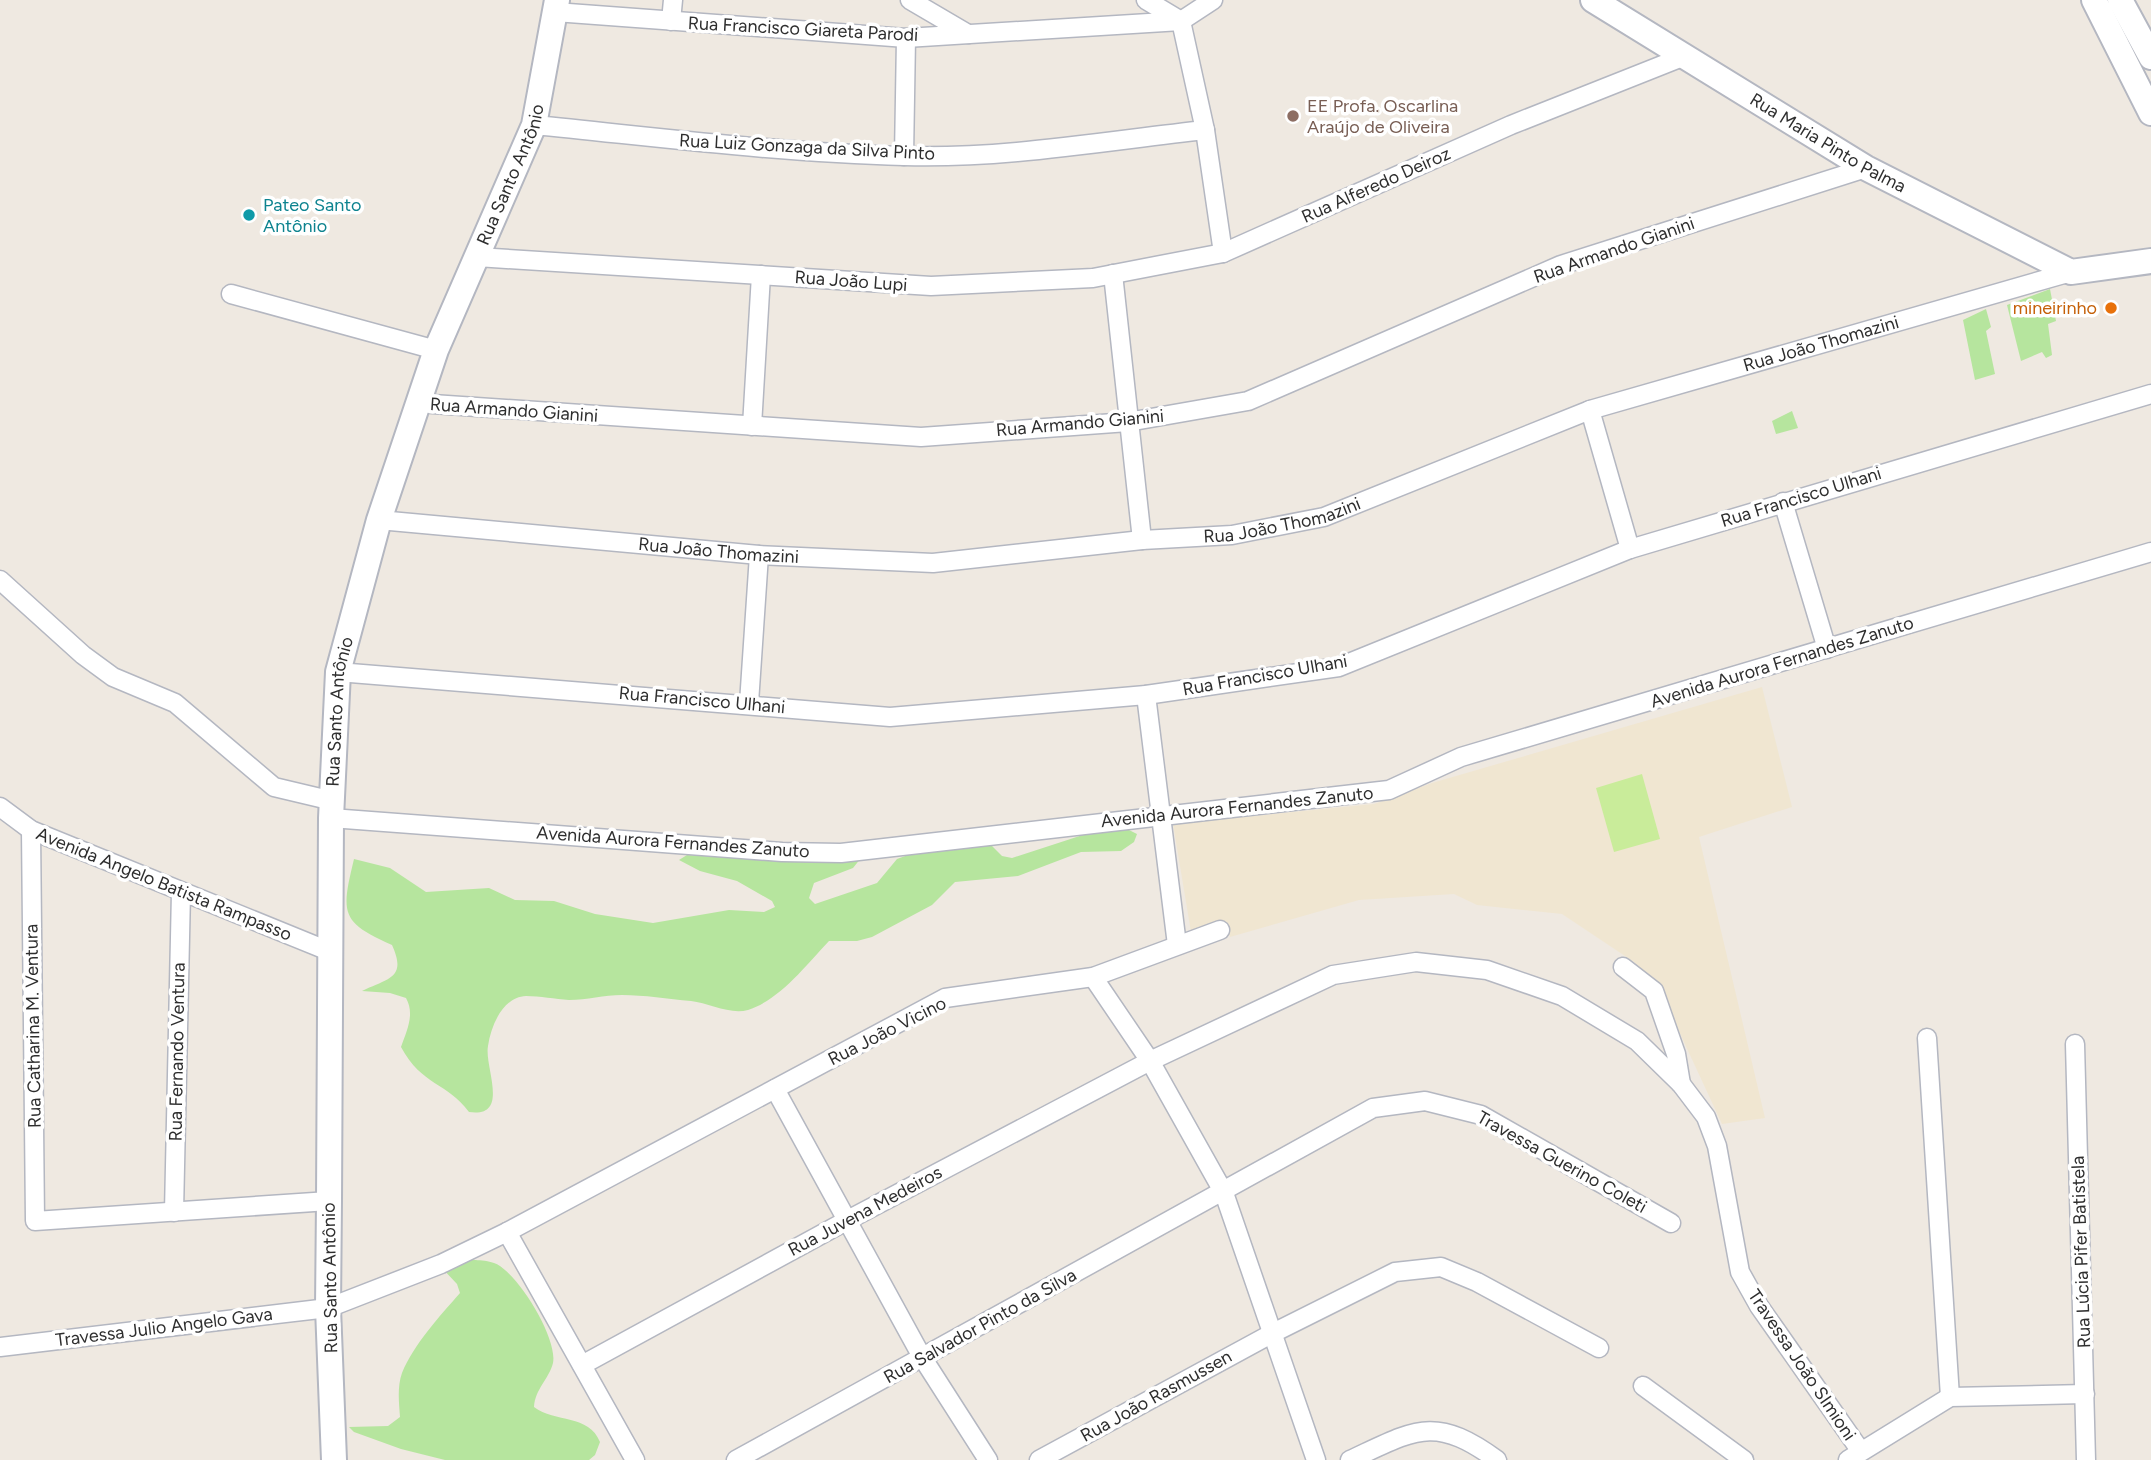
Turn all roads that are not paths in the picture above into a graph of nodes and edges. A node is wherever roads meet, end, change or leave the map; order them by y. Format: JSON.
{"nodes":[{"id":1,"x":673,"y":0,"type":"edge"},
{"id":2,"x":910,"y":0,"type":"edge"},
{"id":3,"x":1146,"y":0,"type":"edge"},
{"id":4,"x":1213,"y":0,"type":"edge"},
{"id":5,"x":1593,"y":0,"type":"edge"},
{"id":6,"x":2094,"y":0,"type":"edge"},
{"id":7,"x":2120,"y":0,"type":"edge"},
{"id":8,"x":556,"y":6,"type":"edge"},
{"id":9,"x":671,"y":21,"type":"junction"},
{"id":10,"x":1181,"y":21,"type":"junction"},
{"id":11,"x":968,"y":34,"type":"junction"},
{"id":12,"x":906,"y":38,"type":"junction"},
{"id":13,"x":1685,"y":56,"type":"junction"},
{"id":14,"x":2151,"y":57,"type":"edge"},
{"id":15,"x":2151,"y":113,"type":"edge"},
{"id":16,"x":534,"y":125,"type":"junction"},
{"id":17,"x":1205,"y":130,"type":"junction"},
{"id":18,"x":904,"y":156,"type":"junction"},
{"id":19,"x":1866,"y":167,"type":"junction"},
{"id":20,"x":1223,"y":253,"type":"junction"},
{"id":21,"x":477,"y":257,"type":"junction"},
{"id":22,"x":2151,"y":261,"type":"edge"},
{"id":23,"x":2071,"y":272,"type":"junction"},
{"id":24,"x":1113,"y":274,"type":"junction"},
{"id":25,"x":761,"y":275,"type":"junction"},
{"id":26,"x":231,"y":293,"type":"dead end"},
{"id":27,"x":436,"y":350,"type":"junction"},
{"id":28,"x":2151,"y":394,"type":"edge"},
{"id":29,"x":418,"y":403,"type":"junction"},
{"id":30,"x":1590,"y":410,"type":"junction"},
{"id":31,"x":1128,"y":422,"type":"junction"},
{"id":32,"x":752,"y":426,"type":"junction"},
{"id":33,"x":1783,"y":502,"type":"junction"},
{"id":34,"x":379,"y":520,"type":"junction"},
{"id":35,"x":1142,"y":540,"type":"junction"},
{"id":36,"x":1630,"y":550,"type":"junction"},
{"id":37,"x":2151,"y":552,"type":"edge"},
{"id":38,"x":759,"y":555,"type":"junction"},
{"id":39,"x":0,"y":580,"type":"edge"},
{"id":40,"x":1827,"y":649,"type":"junction"},
{"id":41,"x":338,"y":672,"type":"junction"},
{"id":42,"x":1146,"y":695,"type":"junction"},
{"id":43,"x":749,"y":703,"type":"junction"},
{"id":44,"x":0,"y":807,"type":"edge"},
{"id":45,"x":332,"y":809,"type":"junction"},
{"id":46,"x":1161,"y":815,"type":"junction"},
{"id":47,"x":31,"y":830,"type":"junction"},
{"id":48,"x":181,"y":892,"type":"junction"},
{"id":49,"x":1220,"y":930,"type":"dead end"},
{"id":50,"x":1177,"y":945,"type":"junction"},
{"id":51,"x":331,"y":952,"type":"junction"},
{"id":52,"x":1623,"y":967,"type":"dead end"},
{"id":53,"x":1093,"y":977,"type":"junction"},
{"id":54,"x":1927,"y":1038,"type":"dead end"},
{"id":55,"x":2075,"y":1044,"type":"dead end"},
{"id":56,"x":1150,"y":1061,"type":"junction"},
{"id":57,"x":1681,"y":1084,"type":"junction"},
{"id":58,"x":775,"y":1089,"type":"junction"},
{"id":59,"x":1224,"y":1193,"type":"junction"},
{"id":60,"x":329,"y":1201,"type":"junction"},
{"id":61,"x":174,"y":1212,"type":"junction"},
{"id":62,"x":846,"y":1221,"type":"junction"},
{"id":63,"x":1671,"y":1223,"type":"dead end"},
{"id":64,"x":507,"y":1232,"type":"junction"},
{"id":65,"x":328,"y":1308,"type":"junction"},
{"id":66,"x":1273,"y":1333,"type":"junction"},
{"id":67,"x":0,"y":1347,"type":"edge"},
{"id":68,"x":1599,"y":1348,"type":"dead end"},
{"id":69,"x":922,"y":1357,"type":"junction"},
{"id":70,"x":582,"y":1365,"type":"junction"},
{"id":71,"x":1643,"y":1386,"type":"dead end"},
{"id":72,"x":2085,"y":1394,"type":"junction"},
{"id":73,"x":1950,"y":1397,"type":"junction"},
{"id":74,"x":1854,"y":1455,"type":"edge"},
{"id":75,"x":334,"y":1460,"type":"edge"},
{"id":76,"x":635,"y":1460,"type":"edge"},
{"id":77,"x":736,"y":1460,"type":"edge"},
{"id":78,"x":988,"y":1460,"type":"edge"},
{"id":79,"x":1039,"y":1460,"type":"edge"},
{"id":80,"x":1316,"y":1460,"type":"edge"},
{"id":81,"x":1350,"y":1460,"type":"edge"},
{"id":82,"x":1497,"y":1460,"type":"edge"},
{"id":83,"x":1744,"y":1460,"type":"edge"},
{"id":84,"x":2087,"y":1460,"type":"edge"}],
"edges":[{"from":1,"to":9,"type":"street"},
{"from":2,"to":11,"type":"street"},
{"from":3,"to":10,"type":"street"},
{"from":4,"to":10,"type":"street","name":"Rua Francisco Giareta Parodi"},
{"from":5,"to":13,"type":"main road","name":"Rua Maria Pinto Palma"},
{"from":6,"to":15,"type":"main road"},
{"from":7,"to":14,"type":"main road"},
{"from":8,"to":9,"type":"street","name":"Rua Francisco Giareta Parodi"},
{"from":8,"to":16,"type":"main road","name":"Rua Santo Antônio"},
{"from":9,"to":12,"type":"street","name":"Rua Francisco Giareta Parodi"},
{"from":10,"to":11,"type":"street","name":"Rua Francisco Giareta Parodi"},
{"from":10,"to":17,"type":"street"},
{"from":11,"to":12,"type":"street","name":"Rua Francisco Giareta Parodi"},
{"from":12,"to":18,"type":"street"},
{"from":13,"to":19,"type":"main road","name":"Rua Maria Pinto Palma"},
{"from":13,"to":20,"type":"street","name":"Rua Alferedo Deiroz"},
{"from":16,"to":18,"type":"street","name":"Rua Luiz Gonzaga da Silva Pinto"},
{"from":16,"to":21,"type":"main road","name":"Rua Santo Antônio"},
{"from":17,"to":18,"type":"street","name":"Rua Luiz Gonzaga da Silva Pinto"},
{"from":17,"to":20,"type":"street"},
{"from":19,"to":23,"type":"main road","name":"Rua Maria Pinto Palma"},
{"from":19,"to":31,"type":"street","name":"Rua Armando Gianini"},
{"from":20,"to":24,"type":"street","name":"Rua João Lupi"},
{"from":21,"to":25,"type":"street","name":"Rua João Lupi"},
{"from":21,"to":27,"type":"main road","name":"Rua Santo Antônio"},
{"from":22,"to":23,"type":"main road","name":"Rua João Thomazini"},
{"from":23,"to":30,"type":"street","name":"Rua João Thomazini"},
{"from":24,"to":25,"type":"street","name":"Rua João Lupi"},
{"from":24,"to":31,"type":"street"},
{"from":25,"to":32,"type":"street"},
{"from":26,"to":27,"type":"street"},
{"from":27,"to":29,"type":"main road","name":"Rua Santo Antônio"},
{"from":28,"to":33,"type":"street","name":"Rua Francisco Ulhani"},
{"from":29,"to":32,"type":"street","name":"Rua Armando Gianini"},
{"from":29,"to":34,"type":"main road","name":"Rua Santo Antônio"},
{"from":30,"to":35,"type":"street","name":"Rua João Thomazini"},
{"from":30,"to":36,"type":"street"},
{"from":31,"to":32,"type":"street","name":"Rua Armando Gianini"},
{"from":31,"to":35,"type":"street"},
{"from":33,"to":36,"type":"street","name":"Rua Francisco Ulhani"},
{"from":33,"to":40,"type":"street"},
{"from":34,"to":38,"type":"street","name":"Rua João Thomazini"},
{"from":34,"to":41,"type":"main road","name":"Rua Santo Antônio"},
{"from":35,"to":38,"type":"street","name":"Rua João Thomazini"},
{"from":36,"to":42,"type":"street","name":"Rua Francisco Ulhani"},
{"from":37,"to":40,"type":"street","name":"Avenida Aurora Fernandes Zanuto"},
{"from":38,"to":43,"type":"street"},
{"from":39,"to":45,"type":"street","name":"Avenida Aurora Fernandes Zanuto"},
{"from":40,"to":46,"type":"street","name":"Avenida Aurora Fernandes Zanuto"},
{"from":41,"to":43,"type":"street","name":"Rua Francisco Ulhani"},
{"from":41,"to":45,"type":"main road","name":"Rua Santo Antônio"},
{"from":42,"to":43,"type":"street","name":"Rua Francisco Ulhani"},
{"from":42,"to":46,"type":"street"},
{"from":44,"to":47,"type":"street","name":"Avenida Angelo Batista Rampasso"},
{"from":45,"to":46,"type":"street","name":"Avenida Aurora Fernandes Zanuto"},
{"from":45,"to":51,"type":"main road","name":"Rua Santo Antônio"},
{"from":46,"to":50,"type":"street"},
{"from":47,"to":48,"type":"street","name":"Avenida Angelo Batista Rampasso"},
{"from":47,"to":61,"type":"street","name":"Rua Catharina M. Ventura"},
{"from":48,"to":51,"type":"street","name":"Avenida Angelo Batista Rampasso"},
{"from":48,"to":61,"type":"street","name":"Rua Fernando Ventura"},
{"from":49,"to":50,"type":"street","name":"Rua João Vicino"},
{"from":50,"to":53,"type":"street","name":"Rua João Vicino"},
{"from":51,"to":60,"type":"main road","name":"Rua Santo Antônio"},
{"from":52,"to":57,"type":"street"},
{"from":53,"to":56,"type":"street"},
{"from":53,"to":58,"type":"street","name":"Rua João Vicino"},
{"from":54,"to":73,"type":"street"},
{"from":55,"to":72,"type":"street","name":"Rua Lúcia Pifer Batistela"},
{"from":56,"to":57,"type":"street","name":"Rua Juvena Medeiros"},
{"from":56,"to":59,"type":"street"},
{"from":56,"to":62,"type":"street","name":"Rua Juvena Medeiros"},
{"from":57,"to":74,"type":"street","name":"Travessa João SImioni"},
{"from":58,"to":62,"type":"street"},
{"from":58,"to":64,"type":"street","name":"Rua João Vicino"},
{"from":59,"to":63,"type":"street","name":"Travessa Guerino Coleti"},
{"from":59,"to":66,"type":"street"},
{"from":59,"to":69,"type":"street","name":"Rua Salvador Pinto da Silva"},
{"from":60,"to":61,"type":"street"},
{"from":60,"to":65,"type":"main road","name":"Rua Santo Antônio"},
{"from":62,"to":69,"type":"street"},
{"from":62,"to":70,"type":"street","name":"Rua Juvena Medeiros"},
{"from":64,"to":65,"type":"street","name":"Rua João Vicino"},
{"from":64,"to":70,"type":"street"},
{"from":65,"to":67,"type":"street","name":"Travessa Julio Angelo Gava"},
{"from":65,"to":75,"type":"main road","name":"Rua Santo Antônio"},
{"from":66,"to":68,"type":"street","name":"Rua João Rasmussen"},
{"from":66,"to":79,"type":"street","name":"Rua João Rasmussen"},
{"from":66,"to":80,"type":"street"},
{"from":69,"to":77,"type":"street","name":"Rua Salvador Pinto da Silva"},
{"from":69,"to":78,"type":"street"},
{"from":70,"to":76,"type":"street"},
{"from":71,"to":83,"type":"street"},
{"from":72,"to":73,"type":"street"},
{"from":72,"to":84,"type":"street","name":"Rua Lúcia Pifer Batistela"},
{"from":73,"to":74,"type":"street"},
{"from":81,"to":82,"type":"street"}]}
